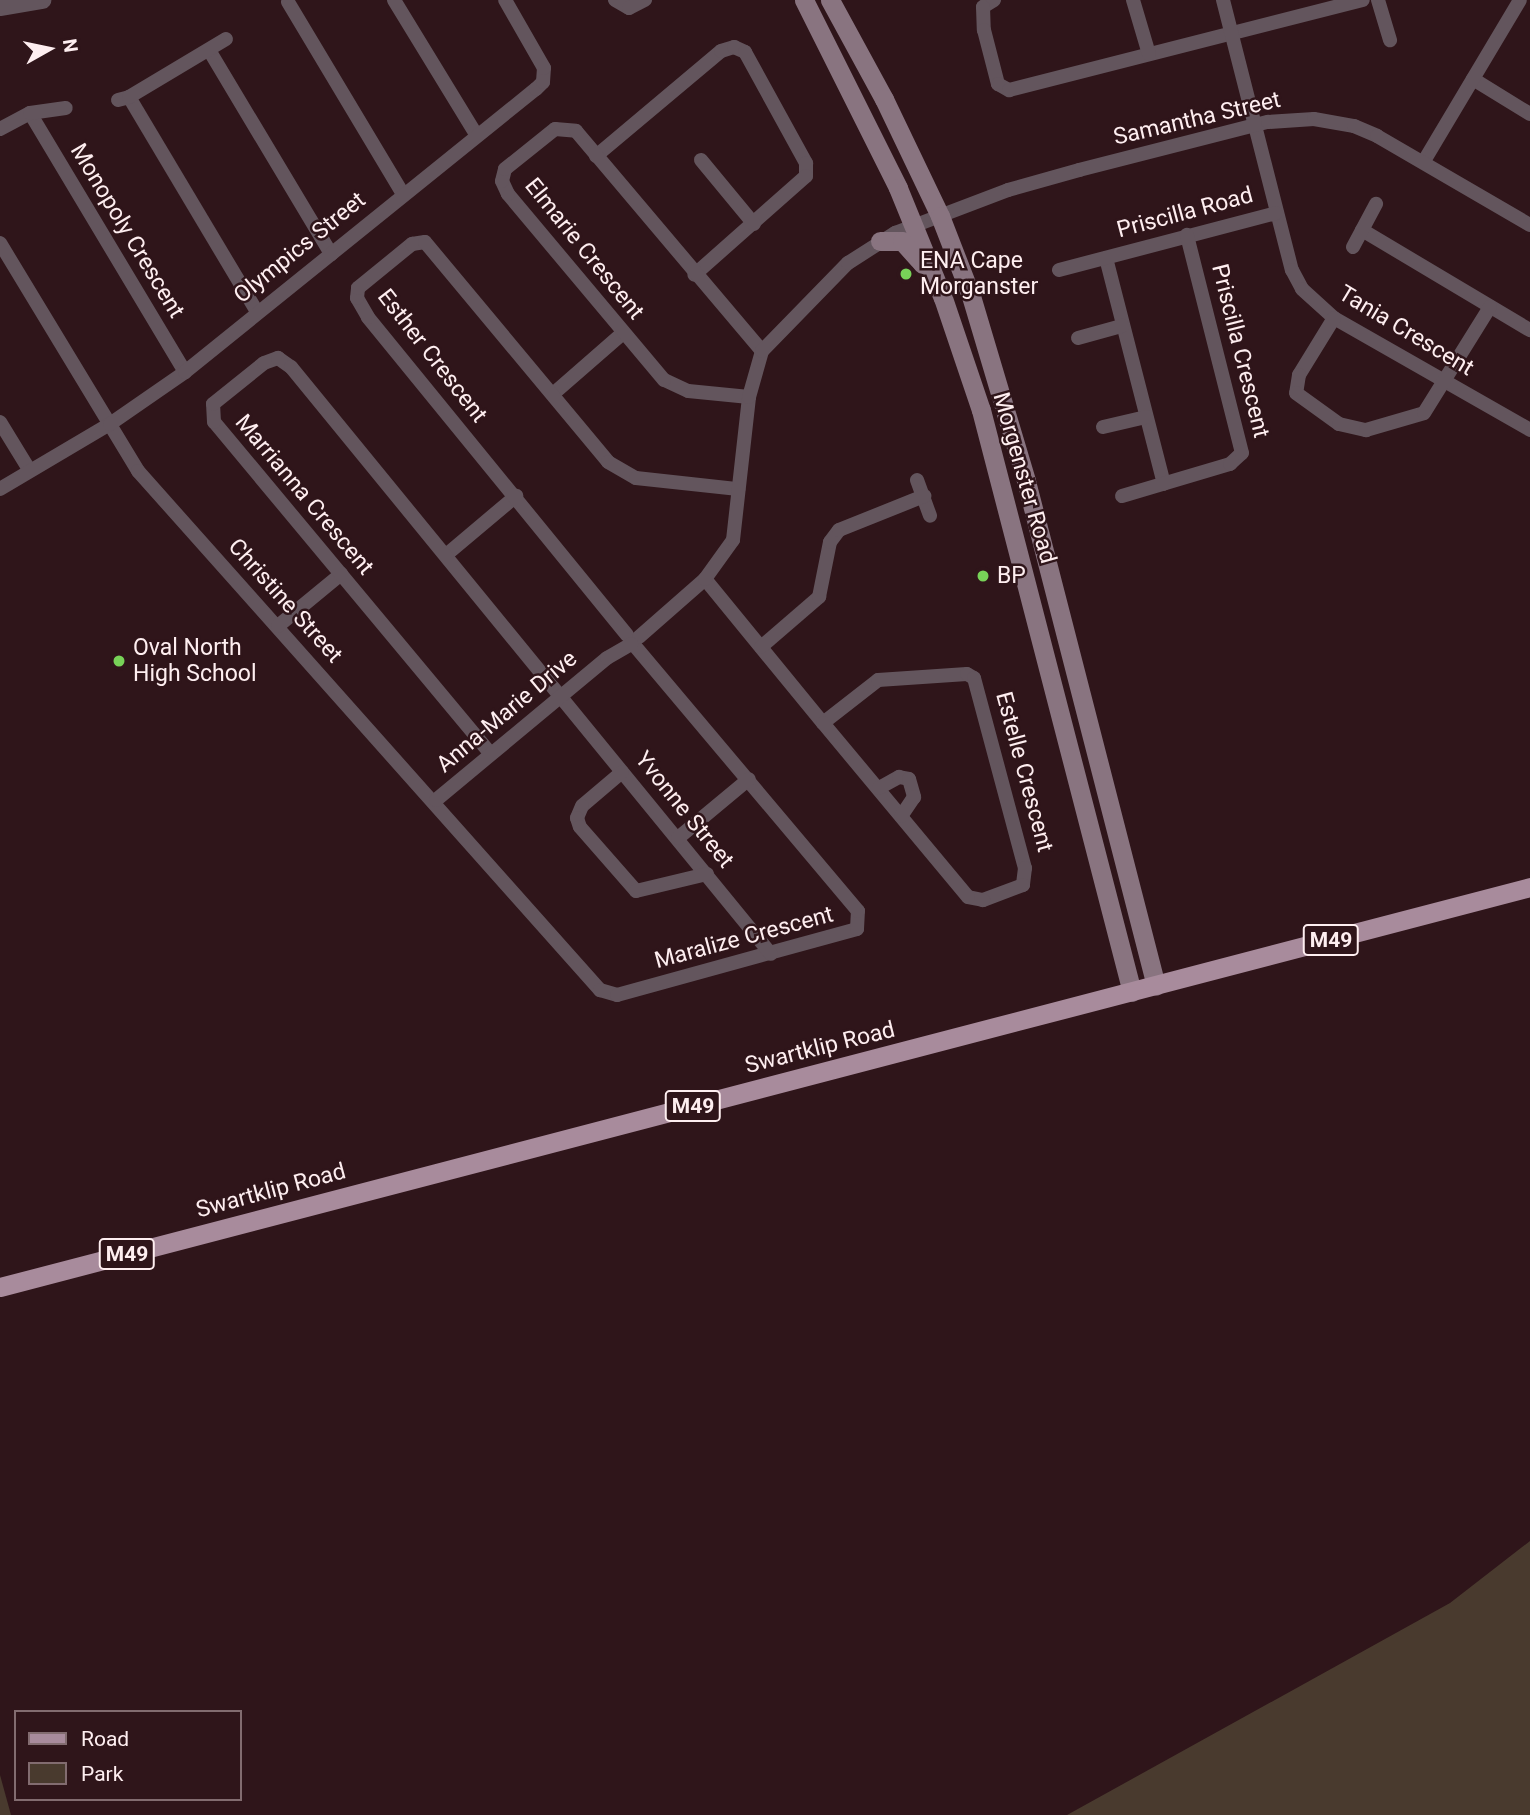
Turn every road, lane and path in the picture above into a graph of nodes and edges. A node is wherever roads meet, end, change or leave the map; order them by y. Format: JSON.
{"nodes":[{"id":1,"x":42,"y":0,"type":"edge"},
{"id":2,"x":394,"y":0,"type":"edge"},
{"id":3,"x":505,"y":0,"type":"edge"},
{"id":4,"x":615,"y":0,"type":"edge"},
{"id":5,"x":645,"y":0,"type":"edge"},
{"id":6,"x":804,"y":0,"type":"edge"},
{"id":7,"x":830,"y":0,"type":"edge"},
{"id":8,"x":994,"y":0,"type":"edge"},
{"id":9,"x":1133,"y":0,"type":"edge"},
{"id":10,"x":1223,"y":0,"type":"edge"},
{"id":11,"x":1363,"y":0,"type":"edge"},
{"id":12,"x":1378,"y":0,"type":"edge"},
{"id":13,"x":1520,"y":0,"type":"edge"},
{"id":14,"x":286,"y":4,"type":"edge"},
{"id":15,"x":0,"y":6,"type":"edge"},
{"id":16,"x":1310,"y":6,"type":"edge"},
{"id":17,"x":1232,"y":33,"type":"junction"},
{"id":18,"x":226,"y":39,"type":"dead end"},
{"id":19,"x":1390,"y":40,"type":"dead end"},
{"id":20,"x":209,"y":50,"type":"junction"},
{"id":21,"x":1149,"y":54,"type":"junction"},
{"id":22,"x":1473,"y":79,"type":"junction"},
{"id":23,"x":66,"y":108,"type":"dead end"},
{"id":24,"x":30,"y":113,"type":"junction"},
{"id":25,"x":1530,"y":114,"type":"edge"},
{"id":26,"x":1256,"y":125,"type":"junction"},
{"id":27,"x":0,"y":129,"type":"edge"},
{"id":28,"x":477,"y":136,"type":"junction"},
{"id":29,"x":597,"y":156,"type":"junction"},
{"id":30,"x":701,"y":160,"type":"dead end"},
{"id":31,"x":1424,"y":161,"type":"junction"},
{"id":32,"x":403,"y":194,"type":"junction"},
{"id":33,"x":1376,"y":204,"type":"dead end"},
{"id":34,"x":1276,"y":213,"type":"junction"},
{"id":35,"x":940,"y":216,"type":"junction"},
{"id":36,"x":754,"y":224,"type":"junction"},
{"id":37,"x":1530,"y":225,"type":"edge"},
{"id":38,"x":913,"y":226,"type":"junction"},
{"id":39,"x":1362,"y":230,"type":"junction"},
{"id":40,"x":1187,"y":235,"type":"junction"},
{"id":41,"x":880,"y":241,"type":"junction"},
{"id":42,"x":0,"y":243,"type":"edge"},
{"id":43,"x":1353,"y":247,"type":"dead end"},
{"id":44,"x":331,"y":254,"type":"junction"},
{"id":45,"x":1106,"y":258,"type":"junction"},
{"id":46,"x":1059,"y":270,"type":"dead end"},
{"id":47,"x":694,"y":275,"type":"junction"},
{"id":48,"x":943,"y":298,"type":"junction"},
{"id":49,"x":1490,"y":307,"type":"junction"},
{"id":50,"x":257,"y":312,"type":"junction"},
{"id":51,"x":1334,"y":318,"type":"junction"},
{"id":52,"x":1122,"y":326,"type":"junction"},
{"id":53,"x":1530,"y":330,"type":"edge"},
{"id":54,"x":623,"y":333,"type":"junction"},
{"id":55,"x":1077,"y":338,"type":"dead end"},
{"id":56,"x":762,"y":351,"type":"junction"},
{"id":57,"x":185,"y":372,"type":"junction"},
{"id":58,"x":1446,"y":382,"type":"junction"},
{"id":59,"x":553,"y":394,"type":"junction"},
{"id":60,"x":749,"y":397,"type":"junction"},
{"id":61,"x":1146,"y":417,"type":"junction"},
{"id":62,"x":0,"y":422,"type":"edge"},
{"id":63,"x":110,"y":424,"type":"junction"},
{"id":64,"x":1103,"y":427,"type":"dead end"},
{"id":65,"x":1530,"y":430,"type":"edge"},
{"id":66,"x":30,"y":471,"type":"junction"},
{"id":67,"x":917,"y":480,"type":"dead end"},
{"id":68,"x":1164,"y":484,"type":"junction"},
{"id":69,"x":0,"y":489,"type":"edge"},
{"id":70,"x":738,"y":489,"type":"junction"},
{"id":71,"x":516,"y":496,"type":"junction"},
{"id":72,"x":924,"y":496,"type":"junction"},
{"id":73,"x":1122,"y":496,"type":"dead end"},
{"id":74,"x":930,"y":516,"type":"dead end"},
{"id":75,"x":446,"y":555,"type":"junction"},
{"id":76,"x":341,"y":575,"type":"junction"},
{"id":77,"x":705,"y":579,"type":"junction"},
{"id":78,"x":278,"y":626,"type":"junction"},
{"id":79,"x":633,"y":637,"type":"junction"},
{"id":80,"x":761,"y":647,"type":"junction"},
{"id":81,"x":562,"y":695,"type":"junction"},
{"id":82,"x":824,"y":723,"type":"junction"},
{"id":83,"x":490,"y":753,"type":"junction"},
{"id":84,"x":622,"y":772,"type":"junction"},
{"id":85,"x":749,"y":779,"type":"junction"},
{"id":86,"x":879,"y":788,"type":"junction"},
{"id":87,"x":436,"y":800,"type":"junction"},
{"id":88,"x":901,"y":816,"type":"junction"},
{"id":89,"x":678,"y":838,"type":"junction"},
{"id":90,"x":707,"y":874,"type":"junction"},
{"id":91,"x":1530,"y":887,"type":"edge"},
{"id":92,"x":771,"y":954,"type":"junction"},
{"id":93,"x":1156,"y":986,"type":"junction"},
{"id":94,"x":1132,"y":992,"type":"junction"},
{"id":95,"x":0,"y":1287,"type":"edge"}],
"edges":[{"from":1,"to":15,"type":"street"},
{"from":2,"to":28,"type":"street"},
{"from":3,"to":28,"type":"street","name":"Olympics Street"},
{"from":4,"to":5,"type":"street"},
{"from":6,"to":38,"type":"main road","name":"Morgenster Road"},
{"from":7,"to":35,"type":"main road","name":"Morgenster Road"},
{"from":8,"to":21,"type":"street"},
{"from":9,"to":21,"type":"street"},
{"from":10,"to":17,"type":"street","name":"Tania Crescent"},
{"from":11,"to":16,"type":"street"},
{"from":12,"to":19,"type":"street"},
{"from":13,"to":22,"type":"street"},
{"from":14,"to":32,"type":"street"},
{"from":16,"to":17,"type":"street"},
{"from":17,"to":21,"type":"street"},
{"from":17,"to":26,"type":"street","name":"Tania Crescent"},
{"from":18,"to":20,"type":"street"},
{"from":20,"to":44,"type":"street"},
{"from":20,"to":50,"type":"street"},
{"from":22,"to":25,"type":"street"},
{"from":22,"to":31,"type":"street"},
{"from":23,"to":24,"type":"street"},
{"from":24,"to":27,"type":"street"},
{"from":24,"to":57,"type":"street","name":"Monopoly Crescent"},
{"from":26,"to":31,"type":"street","name":"Samantha Street"},
{"from":26,"to":34,"type":"street","name":"Tania Crescent"},
{"from":26,"to":35,"type":"street","name":"Samantha Street"},
{"from":28,"to":32,"type":"street","name":"Olympics Street"},
{"from":29,"to":36,"type":"street"},
{"from":29,"to":47,"type":"street","name":"Elmarie Crescent"},
{"from":29,"to":54,"type":"street","name":"Elmarie Crescent"},
{"from":30,"to":36,"type":"street"},
{"from":31,"to":37,"type":"street","name":"Samantha Street"},
{"from":32,"to":44,"type":"street","name":"Olympics Street"},
{"from":33,"to":39,"type":"street"},
{"from":34,"to":40,"type":"street","name":"Priscilla Road"},
{"from":34,"to":51,"type":"street","name":"Tania Crescent"},
{"from":35,"to":38,"type":"street","name":"Samantha Street"},
{"from":35,"to":93,"type":"main road","name":"Morgenster Road"},
{"from":36,"to":47,"type":"street"},
{"from":38,"to":41,"type":"street","name":"Anna-Marie Drive"},
{"from":38,"to":48,"type":"main road","name":"Morgenster Road"},
{"from":39,"to":43,"type":"street"},
{"from":39,"to":49,"type":"street"},
{"from":40,"to":45,"type":"street","name":"Priscilla Road"},
{"from":40,"to":68,"type":"street","name":"Priscilla Crescent"},
{"from":41,"to":48,"type":"main road"},
{"from":41,"to":56,"type":"street","name":"Anna-Marie Drive"},
{"from":42,"to":63,"type":"street"},
{"from":44,"to":50,"type":"street","name":"Olympics Street"},
{"from":45,"to":46,"type":"street","name":"Priscilla Road"},
{"from":45,"to":52,"type":"street"},
{"from":47,"to":56,"type":"street","name":"Elmarie Crescent"},
{"from":48,"to":94,"type":"main road","name":"Morgenster Road"},
{"from":49,"to":53,"type":"street"},
{"from":49,"to":58,"type":"street"},
{"from":50,"to":57,"type":"street","name":"Olympics Street"},
{"from":51,"to":58,"type":"street","name":"Tania Crescent"},
{"from":51,"to":58,"type":"street"},
{"from":52,"to":55,"type":"street"},
{"from":52,"to":61,"type":"street"},
{"from":54,"to":59,"type":"street"},
{"from":54,"to":60,"type":"street","name":"Elmarie Crescent"},
{"from":56,"to":60,"type":"street","name":"Anna-Marie Drive"},
{"from":57,"to":63,"type":"street","name":"Olympics Street"},
{"from":58,"to":65,"type":"street","name":"Tania Crescent"},
{"from":59,"to":70,"type":"street","name":"Esther Crescent"},
{"from":59,"to":71,"type":"street","name":"Esther Crescent"},
{"from":60,"to":70,"type":"street","name":"Anna-Marie Drive"},
{"from":61,"to":64,"type":"street"},
{"from":61,"to":68,"type":"street"},
{"from":62,"to":66,"type":"street"},
{"from":63,"to":66,"type":"street","name":"Olympics Street"},
{"from":63,"to":78,"type":"street","name":"Christine Street"},
{"from":66,"to":69,"type":"street","name":"Olympics Street"},
{"from":67,"to":72,"type":"street"},
{"from":68,"to":73,"type":"street"},
{"from":70,"to":77,"type":"street","name":"Anna-Marie Drive"},
{"from":71,"to":75,"type":"street"},
{"from":71,"to":79,"type":"street","name":"Esther Crescent"},
{"from":72,"to":74,"type":"street"},
{"from":72,"to":80,"type":"street"},
{"from":75,"to":76,"type":"street","name":"Marrianna Crescent"},
{"from":75,"to":81,"type":"street","name":"Marrianna Crescent"},
{"from":76,"to":78,"type":"street"},
{"from":76,"to":83,"type":"street","name":"Marrianna Crescent"},
{"from":77,"to":79,"type":"street","name":"Anna-Marie Drive"},
{"from":77,"to":80,"type":"street","name":"Estelle Crescent"},
{"from":78,"to":87,"type":"street","name":"Christine Street"},
{"from":79,"to":81,"type":"street","name":"Anna-Marie Drive"},
{"from":79,"to":85,"type":"street","name":"Maralize Crescent"},
{"from":80,"to":82,"type":"street","name":"Estelle Crescent"},
{"from":81,"to":83,"type":"street","name":"Anna-Marie Drive"},
{"from":81,"to":84,"type":"street","name":"Yvonne Street"},
{"from":82,"to":86,"type":"street","name":"Estelle Crescent"},
{"from":82,"to":88,"type":"street","name":"Estelle Crescent"},
{"from":83,"to":87,"type":"street","name":"Anna-Marie Drive"},
{"from":84,"to":89,"type":"street","name":"Yvonne Street"},
{"from":84,"to":90,"type":"street"},
{"from":85,"to":89,"type":"street"},
{"from":85,"to":92,"type":"street","name":"Maralize Crescent"},
{"from":86,"to":88,"type":"street","name":"Estelle Crescent"},
{"from":86,"to":88,"type":"street"},
{"from":87,"to":92,"type":"street","name":"Maralize Crescent"},
{"from":89,"to":90,"type":"street","name":"Yvonne Street"},
{"from":90,"to":92,"type":"street","name":"Yvonne Street"},
{"from":91,"to":93,"type":"main road","name":"Swartklip Road","number":"M49"},
{"from":93,"to":94,"type":"main road","name":"Swartklip Road","number":"M49"},
{"from":94,"to":95,"type":"main road","name":"Swartklip Road","number":"M49"}]}
